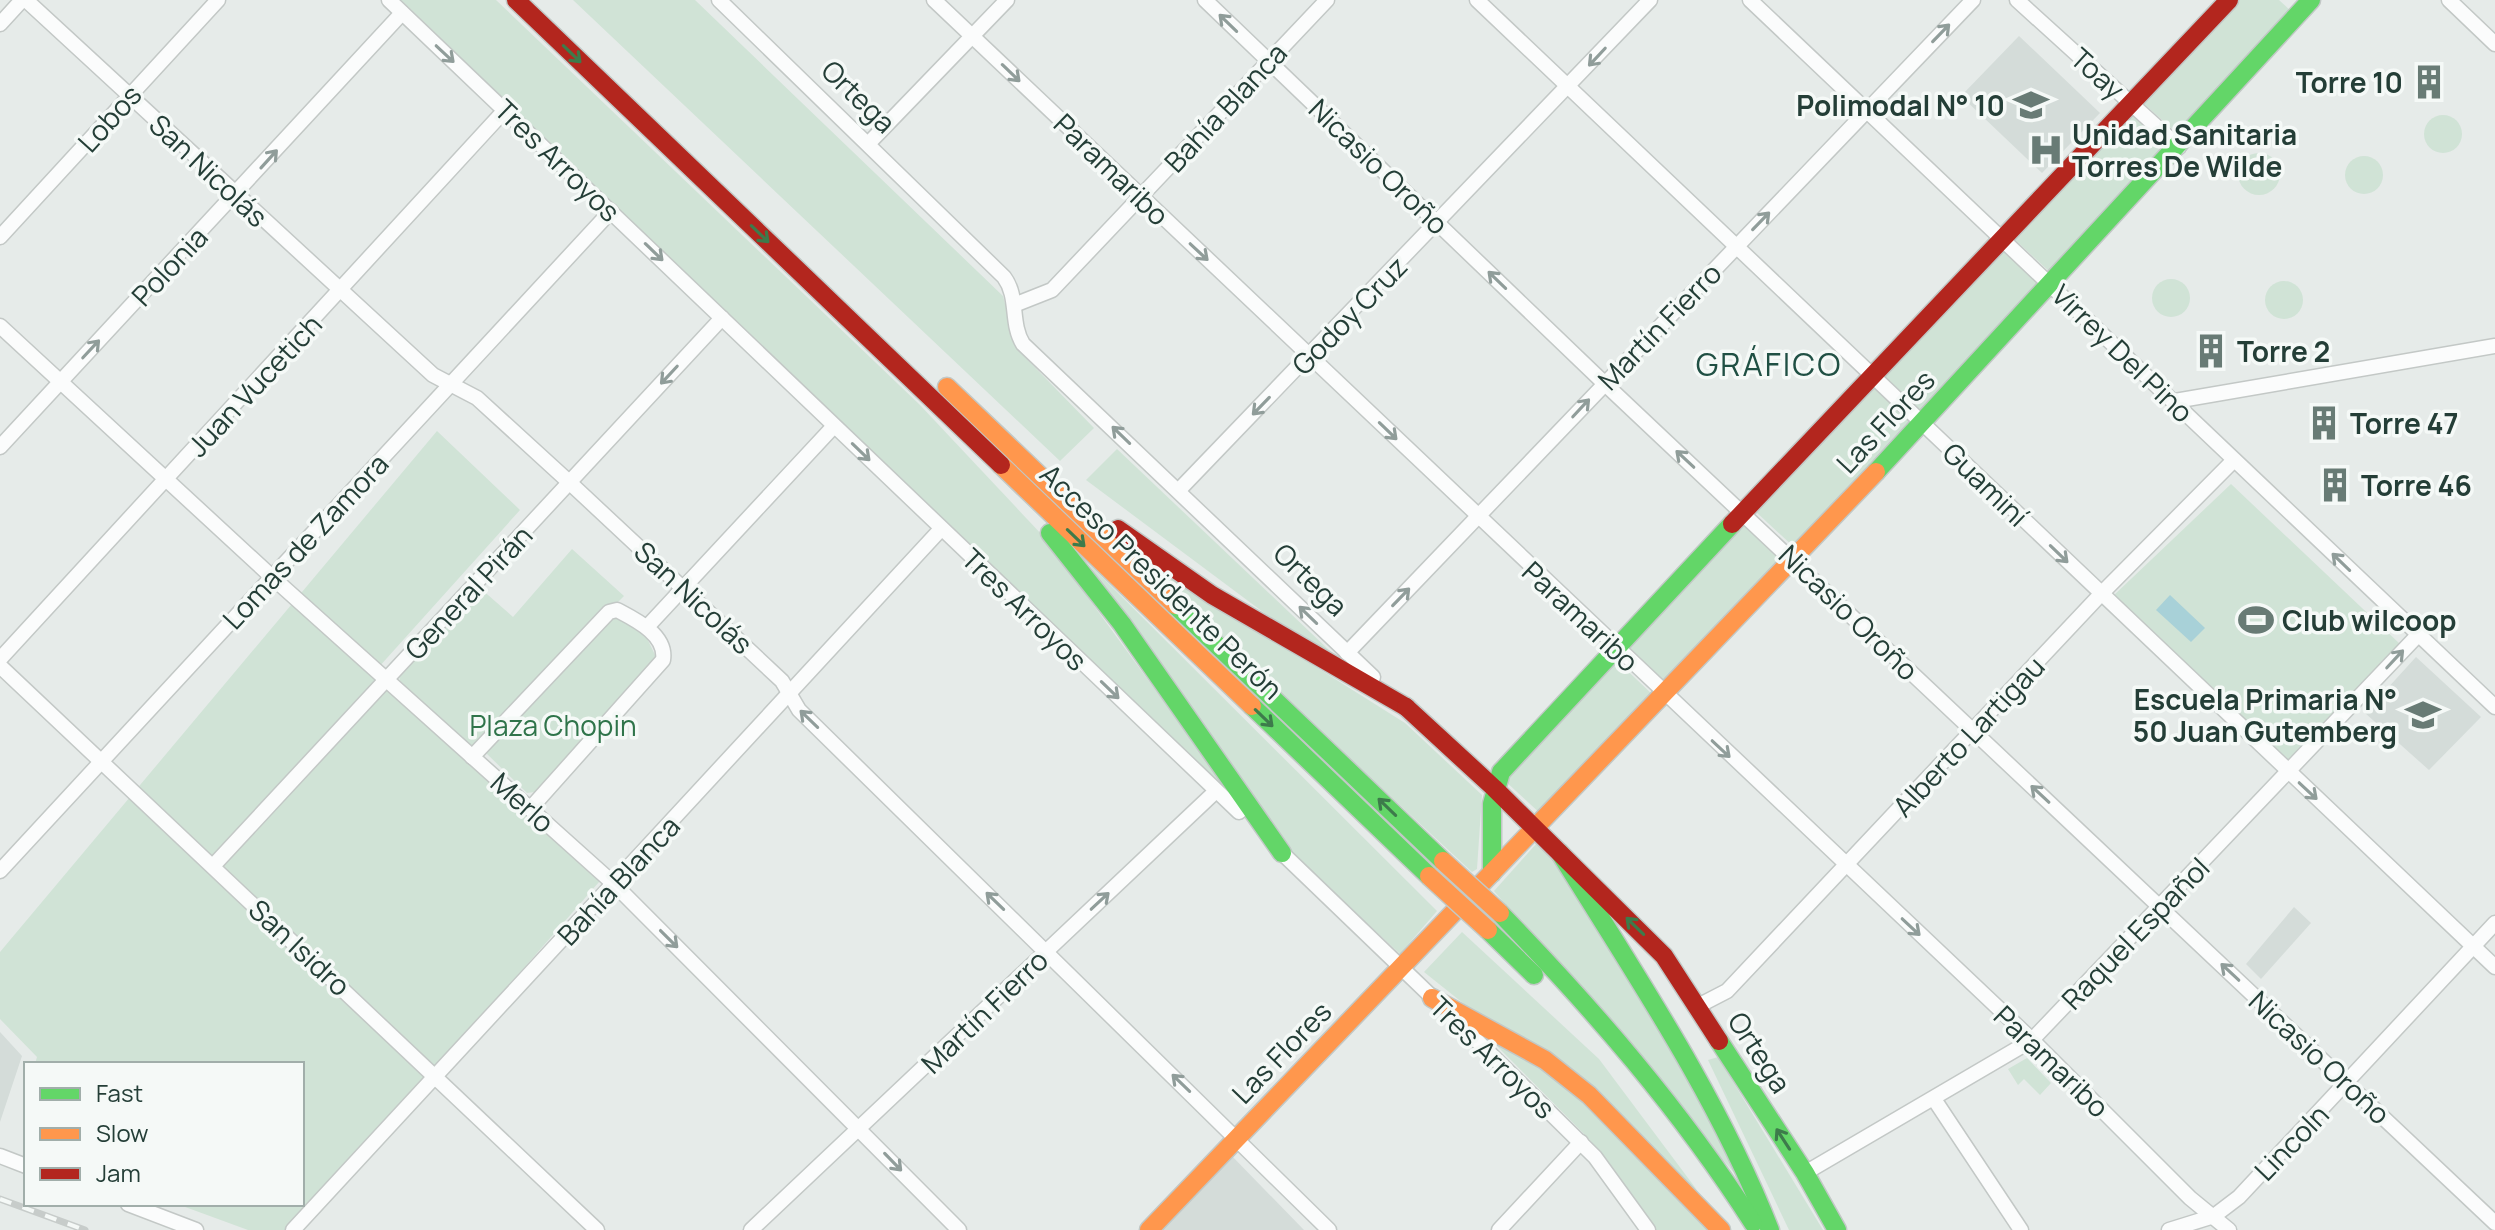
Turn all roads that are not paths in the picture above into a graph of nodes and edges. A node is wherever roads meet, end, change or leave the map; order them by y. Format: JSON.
{"nodes":[{"id":1,"x":24,"y":0,"type":"edge"},
{"id":2,"x":218,"y":0,"type":"edge"},
{"id":3,"x":389,"y":0,"type":"edge"},
{"id":4,"x":516,"y":0,"type":"edge"},
{"id":5,"x":542,"y":0,"type":"edge"},
{"id":6,"x":719,"y":0,"type":"edge"},
{"id":7,"x":934,"y":0,"type":"edge"},
{"id":8,"x":1007,"y":0,"type":"edge"},
{"id":9,"x":1205,"y":0,"type":"edge"},
{"id":10,"x":1327,"y":0,"type":"edge"},
{"id":11,"x":1477,"y":0,"type":"edge"},
{"id":12,"x":1650,"y":0,"type":"edge"},
{"id":13,"x":1750,"y":0,"type":"edge"},
{"id":14,"x":1973,"y":0,"type":"edge"},
{"id":15,"x":2017,"y":0,"type":"edge"},
{"id":16,"x":2229,"y":0,"type":"edge"},
{"id":17,"x":2449,"y":0,"type":"edge"},
{"id":18,"x":2303,"y":3,"type":"edge"},
{"id":19,"x":402,"y":13,"type":"junction"},
{"id":20,"x":0,"y":24,"type":"edge"},
{"id":21,"x":972,"y":36,"type":"junction"},
{"id":22,"x":2495,"y":44,"type":"edge"},
{"id":23,"x":1268,"y":61,"type":"junction"},
{"id":24,"x":1569,"y":87,"type":"junction"},
{"id":25,"x":129,"y":95,"type":"junction"},
{"id":26,"x":2130,"y":103,"type":"junction"},
{"id":27,"x":505,"y":110,"type":"junction"},
{"id":28,"x":1866,"y":112,"type":"junction"},
{"id":29,"x":868,"y":144,"type":"junction"},
{"id":30,"x":2179,"y":147,"type":"junction"},
{"id":31,"x":236,"y":195,"type":"junction"},
{"id":32,"x":1140,"y":196,"type":"junction"},
{"id":33,"x":611,"y":211,"type":"junction"},
{"id":34,"x":1438,"y":223,"type":"junction"},
{"id":35,"x":0,"y":237,"type":"edge"},
{"id":36,"x":2002,"y":239,"type":"junction"},
{"id":37,"x":1736,"y":246,"type":"junction"},
{"id":38,"x":2052,"y":285,"type":"junction"},
{"id":39,"x":341,"y":291,"type":"junction"},
{"id":40,"x":1014,"y":305,"type":"junction"},
{"id":41,"x":722,"y":318,"type":"junction"},
{"id":42,"x":0,"y":326,"type":"edge"},
{"id":43,"x":2495,"y":346,"type":"edge"},
{"id":44,"x":1309,"y":357,"type":"junction"},
{"id":45,"x":1871,"y":375,"type":"junction"},
{"id":46,"x":61,"y":381,"type":"junction"},
{"id":47,"x":1604,"y":383,"type":"junction"},
{"id":48,"x":450,"y":385,"type":"junction"},
{"id":49,"x":2175,"y":401,"type":"junction"},
{"id":50,"x":1921,"y":423,"type":"junction"},
{"id":51,"x":959,"y":425,"type":"junction"},
{"id":52,"x":834,"y":426,"type":"junction"},
{"id":53,"x":994,"y":431,"type":"junction"},
{"id":54,"x":0,"y":447,"type":"edge"},
{"id":55,"x":2234,"y":460,"type":"junction"},
{"id":56,"x":168,"y":479,"type":"junction"},
{"id":57,"x":569,"y":482,"type":"junction"},
{"id":58,"x":1179,"y":490,"type":"junction"},
{"id":59,"x":1742,"y":512,"type":"junction"},
{"id":60,"x":1478,"y":518,"type":"junction"},
{"id":61,"x":941,"y":529,"type":"junction"},
{"id":62,"x":1795,"y":560,"type":"junction"},
{"id":63,"x":272,"y":577,"type":"junction"},
{"id":64,"x":683,"y":586,"type":"junction"},
{"id":65,"x":2101,"y":594,"type":"junction"},
{"id":66,"x":647,"y":627,"type":"junction"},
{"id":67,"x":2418,"y":635,"type":"junction"},
{"id":68,"x":1615,"y":648,"type":"junction"},
{"id":69,"x":1347,"y":653,"type":"junction"},
{"id":70,"x":0,"y":659,"type":"edge"},
{"id":71,"x":0,"y":666,"type":"edge"},
{"id":72,"x":387,"y":681,"type":"junction"},
{"id":73,"x":791,"y":695,"type":"junction"},
{"id":74,"x":1665,"y":695,"type":"junction"},
{"id":75,"x":1406,"y":707,"type":"junction"},
{"id":76,"x":2495,"y":707,"type":"edge"},
{"id":77,"x":1974,"y":731,"type":"junction"},
{"id":78,"x":472,"y":757,"type":"junction"},
{"id":79,"x":101,"y":759,"type":"junction"},
{"id":80,"x":2288,"y":772,"type":"junction"},
{"id":81,"x":1494,"y":788,"type":"junction"},
{"id":82,"x":1216,"y":791,"type":"junction"},
{"id":83,"x":530,"y":809,"type":"junction"},
{"id":84,"x":1535,"y":830,"type":"junction"},
{"id":85,"x":1282,"y":853,"type":"junction"},
{"id":86,"x":1560,"y":853,"type":"junction"},
{"id":87,"x":213,"y":866,"type":"junction"},
{"id":88,"x":1845,"y":866,"type":"junction"},
{"id":89,"x":0,"y":871,"type":"edge"},
{"id":90,"x":614,"y":884,"type":"junction"},
{"id":91,"x":2161,"y":907,"type":"junction"},
{"id":92,"x":1453,"y":913,"type":"dead end"},
{"id":93,"x":2495,"y":923,"type":"edge"},
{"id":94,"x":2472,"y":946,"type":"junction"},
{"id":95,"x":1046,"y":951,"type":"junction"},
{"id":96,"x":2495,"y":967,"type":"edge"},
{"id":97,"x":1400,"y":968,"type":"junction"},
{"id":98,"x":1432,"y":998,"type":"junction"},
{"id":99,"x":1698,"y":1006,"type":"junction"},
{"id":100,"x":2032,"y":1040,"type":"junction"},
{"id":101,"x":438,"y":1076,"type":"junction"},
{"id":102,"x":2347,"y":1083,"type":"junction"},
{"id":103,"x":1934,"y":1099,"type":"junction"},
{"id":104,"x":860,"y":1128,"type":"junction"},
{"id":105,"x":1236,"y":1138,"type":"junction"},
{"id":106,"x":1581,"y":1142,"type":"junction"},
{"id":107,"x":0,"y":1156,"type":"edge"},
{"id":108,"x":24,"y":1165,"type":"edge"},
{"id":109,"x":1805,"y":1173,"type":"junction"},
{"id":110,"x":133,"y":1206,"type":"edge"},
{"id":111,"x":2214,"y":1216,"type":"junction"},
{"id":112,"x":2495,"y":1223,"type":"edge"},
{"id":113,"x":954,"y":1228,"type":"edge"},
{"id":114,"x":196,"y":1230,"type":"edge"},
{"id":115,"x":293,"y":1230,"type":"edge"},
{"id":116,"x":597,"y":1230,"type":"edge"},
{"id":117,"x":751,"y":1230,"type":"edge"},
{"id":118,"x":1149,"y":1230,"type":"edge"},
{"id":119,"x":1329,"y":1230,"type":"edge"},
{"id":120,"x":1499,"y":1230,"type":"edge"},
{"id":121,"x":1648,"y":1230,"type":"edge"},
{"id":122,"x":1721,"y":1230,"type":"edge"},
{"id":123,"x":1737,"y":1230,"type":"edge"},
{"id":124,"x":1758,"y":1230,"type":"edge"},
{"id":125,"x":1770,"y":1230,"type":"edge"},
{"id":126,"x":1837,"y":1230,"type":"edge"},
{"id":127,"x":2021,"y":1230,"type":"edge"},
{"id":128,"x":2169,"y":1230,"type":"edge"},
{"id":129,"x":2229,"y":1230,"type":"edge"}],
"edges":[{"from":1,"to":20,"type":"street"},
{"from":1,"to":25,"type":"street","name":"San Nicolás"},
{"from":2,"to":25,"type":"street","name":"Lobos"},
{"from":3,"to":19,"type":"street","name":"Tres Arroyos"},
{"from":4,"to":51,"type":"main road","name":"Acceso Presidente Perón","one_way":true},
{"from":5,"to":53,"type":"main road","name":"Acceso Presidente Perón"},
{"from":6,"to":29,"type":"street","name":"Ortega"},
{"from":7,"to":21,"type":"street","name":"Paramaribo"},
{"from":8,"to":21,"type":"street"},
{"from":23,"to":9,"type":"street","name":"Nicasio Oroño","one_way":true},
{"from":10,"to":23,"type":"street","name":"Bahía Blanca"},
{"from":11,"to":24,"type":"street","name":"Guaminí"},
{"from":12,"to":24,"type":"street","name":"Godoy Cruz","one_way":true},
{"from":13,"to":28,"type":"street","name":"Virrey Del Pino"},
{"from":28,"to":14,"type":"street","name":"Martín Fierro","one_way":true},
{"from":15,"to":26,"type":"street","name":"Toay"},
{"from":16,"to":26,"type":"main road","name":"Las Flores"},
{"from":17,"to":22,"type":"street"},
{"from":18,"to":30,"type":"main road","name":"Las Flores"},
{"from":19,"to":27,"type":"street","name":"Tres Arroyos","one_way":true},
{"from":31,"to":19,"type":"street","name":"Polonia","one_way":true},
{"from":21,"to":29,"type":"street"},
{"from":21,"to":32,"type":"street","name":"Paramaribo","one_way":true},
{"from":23,"to":32,"type":"street","name":"Bahía Blanca"},
{"from":23,"to":34,"type":"street","name":"Nicasio Oroño"},
{"from":24,"to":34,"type":"street","name":"Godoy Cruz"},
{"from":24,"to":37,"type":"street","name":"Guaminí"},
{"from":25,"to":31,"type":"street","name":"San Nicolás"},
{"from":25,"to":35,"type":"street","name":"Lobos"},
{"from":26,"to":30,"type":"street","name":"Toay"},
{"from":26,"to":36,"type":"main road","name":"Las Flores"},
{"from":27,"to":33,"type":"street","name":"Tres Arroyos"},
{"from":27,"to":39,"type":"street","name":"Juan Vucetich"},
{"from":28,"to":36,"type":"street","name":"Virrey Del Pino"},
{"from":37,"to":28,"type":"street","name":"Martín Fierro","one_way":true},
{"from":29,"to":40,"type":"street","name":"Ortega"},
{"from":30,"to":38,"type":"main road","name":"Las Flores"},
{"from":31,"to":39,"type":"street","name":"San Nicolás"},
{"from":46,"to":31,"type":"street","name":"Polonia","one_way":true},
{"from":32,"to":40,"type":"street","name":"Bahía Blanca"},
{"from":32,"to":44,"type":"street","name":"Paramaribo","one_way":true},
{"from":33,"to":41,"type":"street","name":"Tres Arroyos","one_way":true},
{"from":33,"to":48,"type":"street","name":"Lomas de Zamora"},
{"from":34,"to":44,"type":"street","name":"Godoy Cruz"},
{"from":47,"to":34,"type":"street","name":"Nicasio Oroño","one_way":true},
{"from":36,"to":38,"type":"street","name":"Virrey Del Pino"},
{"from":36,"to":45,"type":"main road","name":"Las Flores"},
{"from":37,"to":45,"type":"street","name":"Guaminí"},
{"from":37,"to":47,"type":"street","name":"Martín Fierro"},
{"from":38,"to":49,"type":"street","name":"Virrey Del Pino"},
{"from":38,"to":50,"type":"main road","name":"Las Flores"},
{"from":39,"to":48,"type":"street","name":"San Nicolás"},
{"from":39,"to":56,"type":"street","name":"Juan Vucetich"},
{"from":58,"to":40,"type":"street","name":"Ortega","one_way":true},
{"from":41,"to":52,"type":"street","name":"Tres Arroyos"},
{"from":41,"to":57,"type":"street","name":"General Pirán","one_way":true},
{"from":42,"to":46,"type":"street","name":"Merlo"},
{"from":43,"to":49,"type":"street"},
{"from":44,"to":58,"type":"street","name":"Godoy Cruz","one_way":true},
{"from":44,"to":60,"type":"street","name":"Paramaribo","one_way":true},
{"from":45,"to":50,"type":"street","name":"Guaminí"},
{"from":45,"to":59,"type":"main road","name":"Las Flores"},
{"from":46,"to":54,"type":"street","name":"Polonia"},
{"from":46,"to":56,"type":"street","name":"Merlo"},
{"from":59,"to":47,"type":"street","name":"Nicasio Oroño","one_way":true},
{"from":60,"to":47,"type":"street","name":"Martín Fierro","one_way":true},
{"from":48,"to":57,"type":"street","name":"San Nicolás"},
{"from":48,"to":63,"type":"street","name":"Lomas de Zamora"},
{"from":49,"to":55,"type":"street","name":"Virrey Del Pino"},
{"from":50,"to":62,"type":"main road","name":"Las Flores"},
{"from":50,"to":65,"type":"street","name":"Guaminí","one_way":true},
{"from":51,"to":85,"type":"main road"},
{"from":51,"to":123,"type":"main road","name":"Acceso Presidente Perón","one_way":true,"bridge":true},
{"from":52,"to":61,"type":"street","name":"Tres Arroyos","one_way":true},
{"from":52,"to":64,"type":"street"},
{"from":53,"to":75,"type":"main road"},
{"from":124,"to":53,"type":"main road","name":"Acceso Presidente Perón","one_way":true,"bridge":true},
{"from":55,"to":65,"type":"street","name":"Alberto Lartigau"},
{"from":67,"to":55,"type":"street","name":"Virrey Del Pino","one_way":true},
{"from":56,"to":63,"type":"street","name":"Merlo"},
{"from":56,"to":70,"type":"street","name":"Juan Vucetich"},
{"from":57,"to":64,"type":"street","name":"San Nicolás"},
{"from":57,"to":72,"type":"street","name":"General Pirán"},
{"from":69,"to":58,"type":"street","name":"Ortega","one_way":true},
{"from":59,"to":62,"type":"street","name":"Nicasio Oroño"},
{"from":59,"to":68,"type":"main road","name":"Las Flores"},
{"from":60,"to":68,"type":"street","name":"Paramaribo"},
{"from":69,"to":60,"type":"street","name":"Martín Fierro","one_way":true},
{"from":61,"to":73,"type":"street","name":"Bahía Blanca"},
{"from":61,"to":82,"type":"street","name":"Tres Arroyos","one_way":true},
{"from":62,"to":74,"type":"main road","name":"Las Flores"},
{"from":62,"to":77,"type":"street","name":"Nicasio Oroño"},
{"from":63,"to":72,"type":"street","name":"Merlo"},
{"from":63,"to":79,"type":"street","name":"Lomas de Zamora"},
{"from":64,"to":66,"type":"street"},
{"from":64,"to":73,"type":"street","name":"San Nicolás"},
{"from":65,"to":77,"type":"street","name":"Alberto Lartigau"},
{"from":65,"to":80,"type":"street","name":"Guaminí"},
{"from":66,"to":78,"type":"street"},
{"from":66,"to":83,"type":"street"},
{"from":67,"to":76,"type":"street","name":"Virrey Del Pino"},
{"from":80,"to":67,"type":"street","name":"Raquel Español","one_way":true},
{"from":68,"to":74,"type":"street","name":"Paramaribo"},
{"from":68,"to":81,"type":"main road","name":"Las Flores"},
{"from":69,"to":75,"type":"street","name":"Ortega"},
{"from":71,"to":79,"type":"street","name":"San Isidro"},
{"from":72,"to":78,"type":"street","name":"Merlo"},
{"from":72,"to":87,"type":"street","name":"General Pirán"},
{"from":73,"to":90,"type":"street","name":"Bahía Blanca"},
{"from":95,"to":73,"type":"street","name":"San Nicolás","one_way":true},
{"from":74,"to":84,"type":"main road","name":"Las Flores"},
{"from":74,"to":88,"type":"street","name":"Paramaribo","one_way":true},
{"from":75,"to":81,"type":"main road","name":"Ortega"},
{"from":77,"to":88,"type":"street","name":"Alberto Lartigau"},
{"from":91,"to":77,"type":"street","name":"Nicasio Oroño","one_way":true},
{"from":78,"to":83,"type":"street","name":"Merlo"},
{"from":79,"to":87,"type":"street","name":"San Isidro"},
{"from":79,"to":89,"type":"street","name":"Lomas de Zamora"},
{"from":80,"to":91,"type":"street","name":"Raquel Español"},
{"from":80,"to":94,"type":"street","name":"Guaminí","one_way":true},
{"from":81,"to":84,"type":"main road","name":"Ortega"},
{"from":81,"to":84,"type":"main road","name":"Las Flores"},
{"from":82,"to":85,"type":"street","name":"Tres Arroyos"},
{"from":95,"to":82,"type":"street","name":"Martín Fierro","one_way":true},
{"from":83,"to":90,"type":"street","name":"Merlo"},
{"from":84,"to":86,"type":"main road","name":"Ortega"},
{"from":85,"to":97,"type":"street","name":"Tres Arroyos"},
{"from":99,"to":86,"type":"main road","name":"Ortega","one_way":true},
{"from":86,"to":125,"type":"main road"},
{"from":87,"to":101,"type":"street","name":"San Isidro"},
{"from":88,"to":99,"type":"street","name":"Alberto Lartigau"},
{"from":88,"to":100,"type":"street","name":"Paramaribo","one_way":true},
{"from":90,"to":101,"type":"street","name":"Bahía Blanca"},
{"from":90,"to":104,"type":"street","name":"Merlo","one_way":true},
{"from":91,"to":100,"type":"street","name":"Raquel Español"},
{"from":102,"to":91,"type":"street","name":"Nicasio Oroño","one_way":true},
{"from":92,"to":97,"type":"main road","name":"Las Flores"},
{"from":93,"to":94,"type":"street","name":"Lincoln"},
{"from":94,"to":96,"type":"street","name":"Guaminí"},
{"from":94,"to":102,"type":"street","name":"Lincoln"},
{"from":95,"to":104,"type":"street","name":"Martín Fierro"},
{"from":105,"to":95,"type":"street","name":"San Nicolás","one_way":true},
{"from":97,"to":98,"type":"street","name":"Tres Arroyos"},
{"from":97,"to":105,"type":"main road","name":"Las Flores"},
{"from":98,"to":106,"type":"street","name":"Tres Arroyos"},
{"from":98,"to":122,"type":"main road"},
{"from":109,"to":99,"type":"main road","name":"Ortega","one_way":true},
{"from":100,"to":103,"type":"street","name":"Raquel Español"},
{"from":100,"to":111,"type":"street","name":"Paramaribo"},
{"from":101,"to":115,"type":"street","name":"Bahía Blanca"},
{"from":101,"to":116,"type":"street","name":"San Isidro"},
{"from":102,"to":111,"type":"street","name":"Lincoln"},
{"from":102,"to":112,"type":"street","name":"Nicasio Oroño"},
{"from":103,"to":109,"type":"street","name":"Raquel Español"},
{"from":103,"to":127,"type":"street"},
{"from":104,"to":113,"type":"street","name":"Merlo","one_way":true},
{"from":104,"to":117,"type":"street","name":"Martín Fierro"},
{"from":105,"to":118,"type":"main road","name":"Las Flores"},
{"from":105,"to":119,"type":"street","name":"San Nicolás"},
{"from":106,"to":120,"type":"street"},
{"from":106,"to":121,"type":"street","name":"Tres Arroyos"},
{"from":107,"to":108,"type":"street"},
{"from":109,"to":126,"type":"main road","name":"Ortega"},
{"from":110,"to":114,"type":"street"},
{"from":111,"to":128,"type":"street","name":"Lincoln"},
{"from":111,"to":129,"type":"street","name":"Paramaribo"}]}
